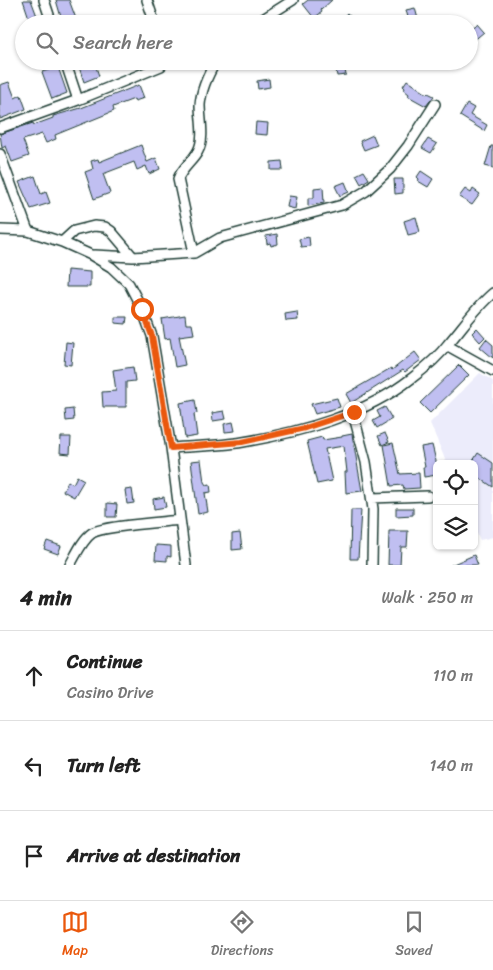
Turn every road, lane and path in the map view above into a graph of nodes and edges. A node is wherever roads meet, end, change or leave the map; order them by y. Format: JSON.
{"nodes":[{"id":1,"x":44,"y":0,"type":"edge"},
{"id":2,"x":147,"y":0,"type":"edge"},
{"id":3,"x":293,"y":0,"type":"edge"},
{"id":4,"x":49,"y":15,"type":"edge"},
{"id":5,"x":152,"y":15,"type":"edge"},
{"id":6,"x":270,"y":15,"type":"edge"},
{"id":7,"x":68,"y":70,"type":"edge"},
{"id":8,"x":151,"y":70,"type":"edge"},
{"id":9,"x":211,"y":70,"type":"edge"},
{"id":10,"x":78,"y":100,"type":"junction"},
{"id":11,"x":435,"y":104,"type":"dead end"},
{"id":12,"x":0,"y":128,"type":"edge"},
{"id":13,"x":0,"y":154,"type":"edge"},
{"id":14,"x":0,"y":230,"type":"edge"},
{"id":15,"x":28,"y":231,"type":"junction"},
{"id":16,"x":62,"y":242,"type":"junction"},
{"id":17,"x":194,"y":254,"type":"junction"},
{"id":18,"x":91,"y":255,"type":"junction"},
{"id":19,"x":133,"y":257,"type":"junction"},
{"id":20,"x":493,"y":293,"type":"edge"},
{"id":21,"x":448,"y":346,"type":"junction"},
{"id":22,"x":493,"y":371,"type":"edge"},
{"id":23,"x":354,"y":412,"type":"junction"},
{"id":24,"x":171,"y":448,"type":"junction"},
{"id":25,"x":428,"y":496,"type":"dead end"},
{"id":26,"x":372,"y":498,"type":"junction"},
{"id":27,"x":180,"y":520,"type":"junction"},
{"id":28,"x":70,"y":565,"type":"edge"},
{"id":29,"x":186,"y":565,"type":"edge"},
{"id":30,"x":372,"y":565,"type":"edge"}],
"edges":[{"from":1,"to":4,"type":"street"},
{"from":2,"to":5,"type":"street"},
{"from":3,"to":6,"type":"street"},
{"from":7,"to":10,"type":"street"},
{"from":8,"to":10,"type":"street"},
{"from":9,"to":17,"type":"street"},
{"from":10,"to":12,"type":"street"},
{"from":11,"to":17,"type":"street"},
{"from":13,"to":15,"type":"street"},
{"from":14,"to":15,"type":"street"},
{"from":15,"to":16,"type":"street"},
{"from":16,"to":18,"type":"street"},
{"from":16,"to":19,"type":"street"},
{"from":17,"to":19,"type":"street"},
{"from":18,"to":19,"type":"street"},
{"from":18,"to":24,"type":"street"},
{"from":20,"to":21,"type":"street"},
{"from":21,"to":22,"type":"street"},
{"from":21,"to":23,"type":"street"},
{"from":23,"to":24,"type":"street"},
{"from":23,"to":26,"type":"street"},
{"from":24,"to":27,"type":"street"},
{"from":25,"to":26,"type":"street"},
{"from":26,"to":30,"type":"street"},
{"from":27,"to":28,"type":"street"},
{"from":27,"to":29,"type":"street"}]}
